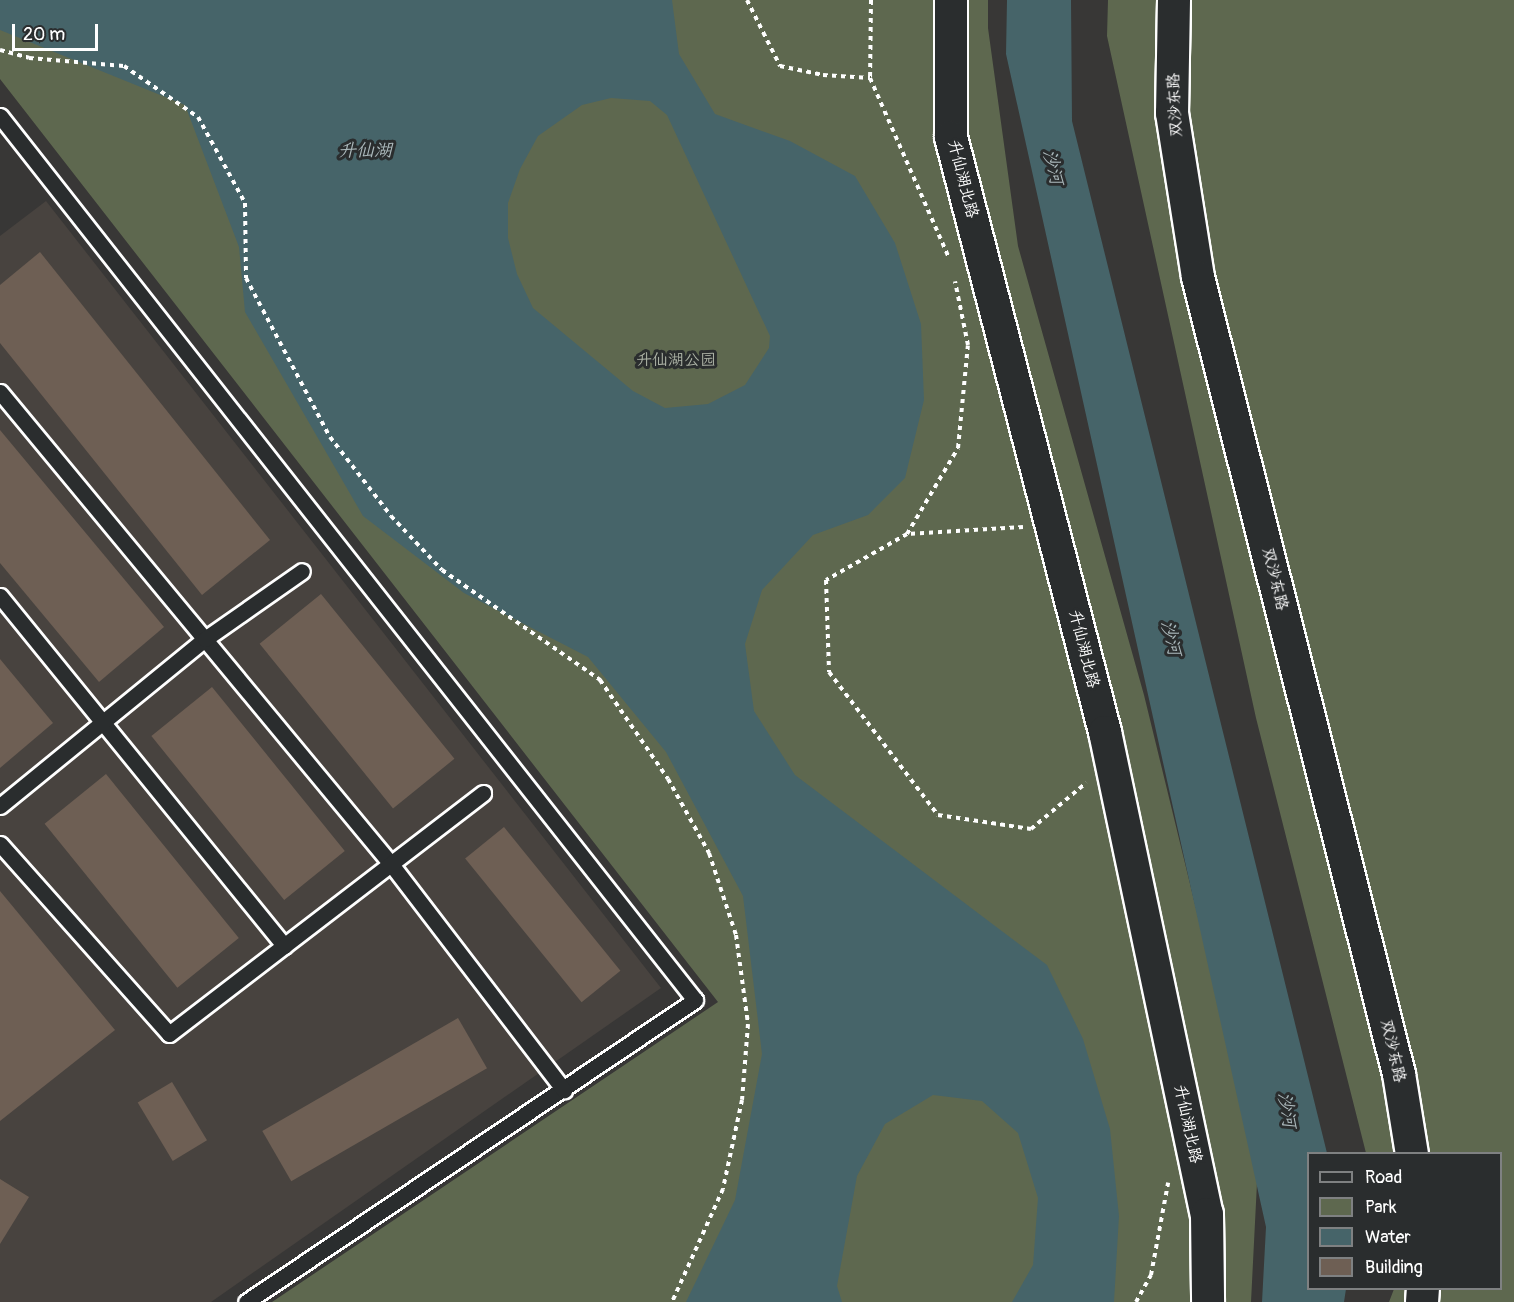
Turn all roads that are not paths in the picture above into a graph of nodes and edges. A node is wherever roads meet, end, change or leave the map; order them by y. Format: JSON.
{"nodes":[{"id":1,"x":951,"y":0,"type":"edge"},
{"id":2,"x":1174,"y":0,"type":"edge"},
{"id":3,"x":0,"y":116,"type":"edge"},
{"id":4,"x":0,"y":392,"type":"edge"},
{"id":5,"x":302,"y":571,"type":"dead end"},
{"id":6,"x":0,"y":596,"type":"edge"},
{"id":7,"x":205,"y":639,"type":"junction"},
{"id":8,"x":105,"y":721,"type":"junction"},
{"id":9,"x":483,"y":793,"type":"dead end"},
{"id":10,"x":0,"y":806,"type":"edge"},
{"id":11,"x":0,"y":844,"type":"edge"},
{"id":12,"x":391,"y":864,"type":"junction"},
{"id":13,"x":284,"y":946,"type":"junction"},
{"id":14,"x":564,"y":1090,"type":"junction"},
{"id":15,"x":1412,"y":1152,"type":"edge"},
{"id":16,"x":246,"y":1302,"type":"edge"},
{"id":17,"x":1208,"y":1302,"type":"edge"}],
"edges":[{"from":1,"to":17,"type":"street","name":"升仙湖北路"},
{"from":2,"to":15,"type":"street","name":"双沙东路"},
{"from":3,"to":14,"type":"lane"},
{"from":4,"to":7,"type":"lane"},
{"from":5,"to":7,"type":"lane"},
{"from":6,"to":8,"type":"lane"},
{"from":7,"to":8,"type":"lane"},
{"from":7,"to":12,"type":"lane"},
{"from":8,"to":10,"type":"lane"},
{"from":8,"to":13,"type":"lane"},
{"from":9,"to":12,"type":"lane"},
{"from":11,"to":13,"type":"lane"},
{"from":12,"to":13,"type":"lane"},
{"from":12,"to":14,"type":"lane"},
{"from":14,"to":16,"type":"lane"}]}
